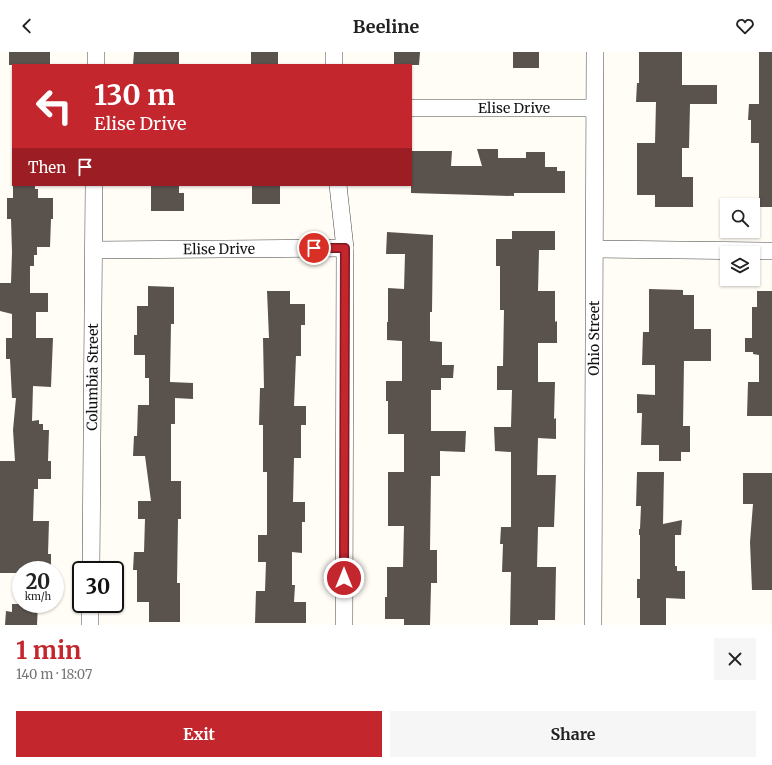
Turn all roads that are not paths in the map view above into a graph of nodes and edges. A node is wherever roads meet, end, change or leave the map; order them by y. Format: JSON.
{"nodes":[{"id":1,"x":96,"y":52,"type":"edge"},
{"id":2,"x":334,"y":52,"type":"edge"},
{"id":3,"x":595,"y":52,"type":"edge"},
{"id":4,"x":96,"y":64,"type":"edge"},
{"id":5,"x":334,"y":64,"type":"edge"},
{"id":6,"x":412,"y":108,"type":"edge"},
{"id":7,"x":594,"y":108,"type":"junction"},
{"id":8,"x":94,"y":186,"type":"edge"},
{"id":9,"x":338,"y":186,"type":"edge"},
{"id":10,"x":345,"y":248,"type":"junction"},
{"id":11,"x":595,"y":249,"type":"junction"},
{"id":12,"x":94,"y":250,"type":"junction"},
{"id":13,"x":772,"y":251,"type":"edge"},
{"id":14,"x":91,"y":561,"type":"edge"},
{"id":15,"x":90,"y":613,"type":"edge"},
{"id":16,"x":90,"y":625,"type":"edge"},
{"id":17,"x":344,"y":625,"type":"edge"},
{"id":18,"x":594,"y":625,"type":"edge"}],
"edges":[{"from":1,"to":4,"type":"street"},
{"from":2,"to":5,"type":"street"},
{"from":3,"to":7,"type":"street","name":"Ohio Street"},
{"from":6,"to":7,"type":"street","name":"Elise Drive"},
{"from":7,"to":11,"type":"street","name":"Ohio Street"},
{"from":8,"to":12,"type":"street","name":"Columbia Street"},
{"from":9,"to":10,"type":"street"},
{"from":10,"to":12,"type":"street","name":"Elise Drive"},
{"from":10,"to":17,"type":"street"},
{"from":11,"to":13,"type":"street"},
{"from":11,"to":18,"type":"street","name":"Ohio Street"},
{"from":12,"to":14,"type":"street","name":"Columbia Street"},
{"from":15,"to":16,"type":"street"}]}
